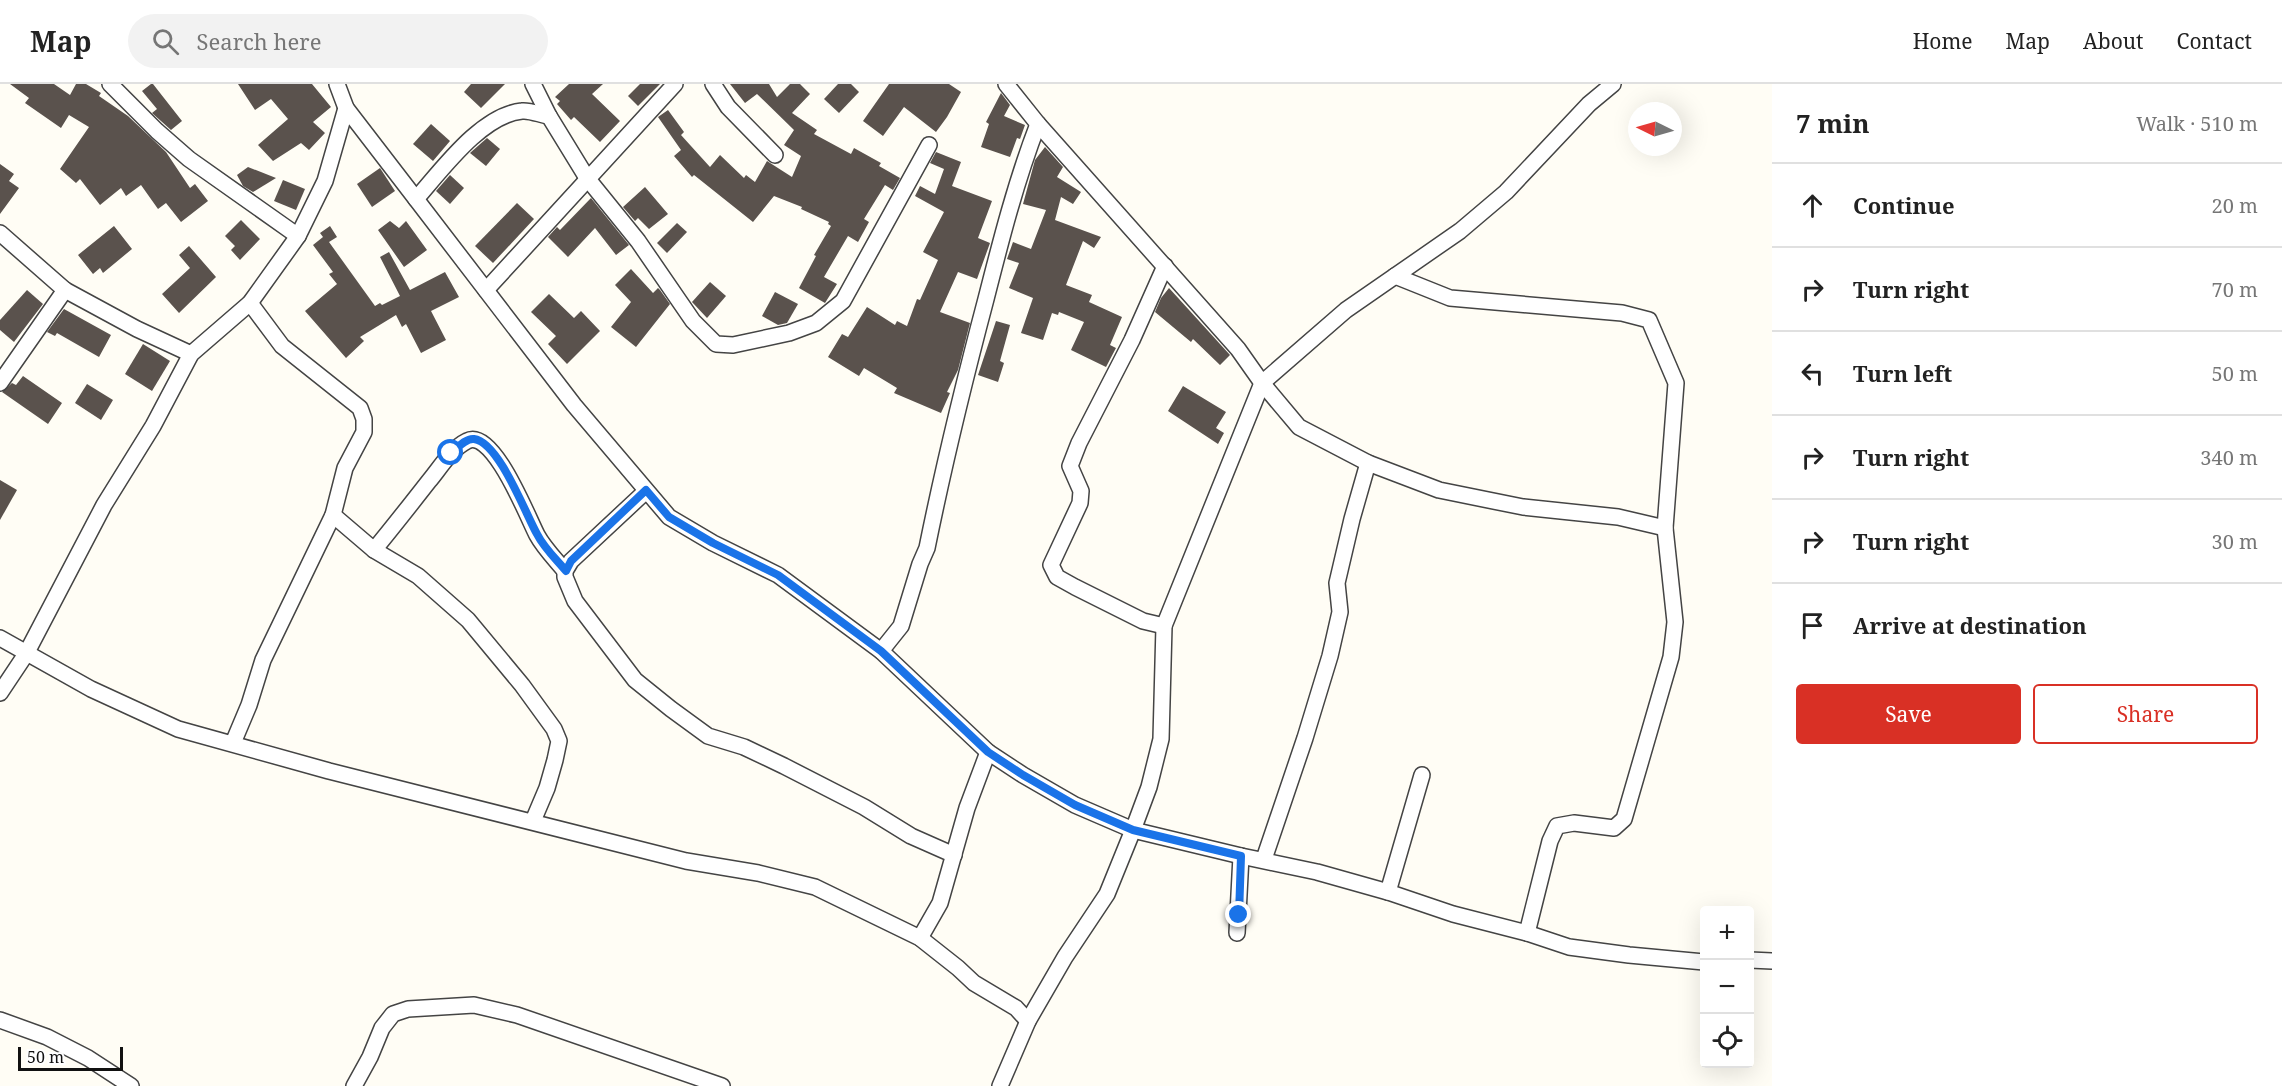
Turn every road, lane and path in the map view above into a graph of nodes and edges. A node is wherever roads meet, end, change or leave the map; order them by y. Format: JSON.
{"nodes":[{"id":1,"x":110,"y":84,"type":"edge"},
{"id":2,"x":337,"y":84,"type":"edge"},
{"id":3,"x":533,"y":84,"type":"edge"},
{"id":4,"x":675,"y":84,"type":"edge"},
{"id":5,"x":713,"y":84,"type":"edge"},
{"id":6,"x":1006,"y":84,"type":"edge"},
{"id":7,"x":1613,"y":84,"type":"edge"},
{"id":8,"x":346,"y":108,"type":"junction"},
{"id":9,"x":549,"y":116,"type":"junction"},
{"id":10,"x":1038,"y":124,"type":"junction"},
{"id":11,"x":929,"y":145,"type":"dead end"},
{"id":12,"x":775,"y":155,"type":"dead end"},
{"id":13,"x":587,"y":178,"type":"junction"},
{"id":14,"x":416,"y":199,"type":"junction"},
{"id":15,"x":0,"y":233,"type":"edge"},
{"id":16,"x":298,"y":236,"type":"junction"},
{"id":17,"x":1165,"y":266,"type":"junction"},
{"id":18,"x":1395,"y":276,"type":"junction"},
{"id":19,"x":65,"y":290,"type":"junction"},
{"id":20,"x":486,"y":290,"type":"junction"},
{"id":21,"x":250,"y":303,"type":"junction"},
{"id":22,"x":191,"y":354,"type":"junction"},
{"id":23,"x":0,"y":383,"type":"edge"},
{"id":24,"x":1262,"y":383,"type":"junction"},
{"id":25,"x":1368,"y":463,"type":"junction"},
{"id":26,"x":646,"y":490,"type":"junction"},
{"id":27,"x":333,"y":515,"type":"junction"},
{"id":28,"x":1665,"y":528,"type":"junction"},
{"id":29,"x":374,"y":550,"type":"junction"},
{"id":30,"x":566,"y":571,"type":"junction"},
{"id":31,"x":1164,"y":626,"type":"junction"},
{"id":32,"x":0,"y":638,"type":"edge"},
{"id":33,"x":881,"y":651,"type":"junction"},
{"id":34,"x":26,"y":654,"type":"junction"},
{"id":35,"x":0,"y":693,"type":"edge"},
{"id":36,"x":233,"y":743,"type":"junction"},
{"id":37,"x":988,"y":752,"type":"junction"},
{"id":38,"x":1422,"y":775,"type":"dead end"},
{"id":39,"x":533,"y":821,"type":"junction"},
{"id":40,"x":1133,"y":830,"type":"junction"},
{"id":41,"x":954,"y":855,"type":"junction"},
{"id":42,"x":1241,"y":856,"type":"junction"},
{"id":43,"x":1264,"y":859,"type":"junction"},
{"id":44,"x":1388,"y":892,"type":"junction"},
{"id":45,"x":1237,"y":933,"type":"dead end"},
{"id":46,"x":1527,"y":933,"type":"junction"},
{"id":47,"x":920,"y":938,"type":"junction"},
{"id":48,"x":1754,"y":960,"type":"edge"},
{"id":49,"x":1772,"y":961,"type":"edge"},
{"id":50,"x":1700,"y":962,"type":"edge"},
{"id":51,"x":0,"y":1020,"type":"edge"},
{"id":52,"x":1028,"y":1021,"type":"junction"},
{"id":53,"x":131,"y":1086,"type":"edge"},
{"id":54,"x":354,"y":1086,"type":"edge"},
{"id":55,"x":722,"y":1086,"type":"edge"},
{"id":56,"x":1000,"y":1086,"type":"edge"}],
"edges":[{"from":1,"to":16,"type":"street"},
{"from":2,"to":8,"type":"street"},
{"from":3,"to":9,"type":"street"},
{"from":4,"to":13,"type":"street"},
{"from":5,"to":12,"type":"street"},
{"from":6,"to":10,"type":"street"},
{"from":7,"to":18,"type":"street"},
{"from":8,"to":14,"type":"street"},
{"from":8,"to":16,"type":"street"},
{"from":9,"to":13,"type":"street"},
{"from":9,"to":14,"type":"street"},
{"from":10,"to":17,"type":"street"},
{"from":10,"to":33,"type":"street"},
{"from":11,"to":13,"type":"street"},
{"from":13,"to":20,"type":"street"},
{"from":14,"to":20,"type":"street"},
{"from":15,"to":19,"type":"street"},
{"from":16,"to":21,"type":"street"},
{"from":17,"to":24,"type":"street"},
{"from":17,"to":31,"type":"street"},
{"from":18,"to":24,"type":"street"},
{"from":18,"to":28,"type":"street"},
{"from":19,"to":22,"type":"street"},
{"from":19,"to":23,"type":"street"},
{"from":20,"to":26,"type":"street"},
{"from":21,"to":22,"type":"street"},
{"from":21,"to":27,"type":"street"},
{"from":22,"to":34,"type":"street"},
{"from":24,"to":25,"type":"street"},
{"from":24,"to":31,"type":"street"},
{"from":25,"to":28,"type":"street"},
{"from":25,"to":43,"type":"street"},
{"from":26,"to":30,"type":"street"},
{"from":26,"to":33,"type":"street"},
{"from":27,"to":29,"type":"street"},
{"from":27,"to":36,"type":"street"},
{"from":28,"to":46,"type":"street"},
{"from":29,"to":30,"type":"street"},
{"from":29,"to":39,"type":"street"},
{"from":30,"to":41,"type":"street"},
{"from":31,"to":40,"type":"street"},
{"from":32,"to":34,"type":"street"},
{"from":33,"to":37,"type":"street"},
{"from":34,"to":35,"type":"street"},
{"from":34,"to":36,"type":"street"},
{"from":36,"to":39,"type":"street"},
{"from":37,"to":40,"type":"street"},
{"from":37,"to":41,"type":"street"},
{"from":38,"to":44,"type":"street"},
{"from":39,"to":47,"type":"street"},
{"from":40,"to":42,"type":"street"},
{"from":40,"to":52,"type":"street"},
{"from":41,"to":47,"type":"street"},
{"from":42,"to":43,"type":"street"},
{"from":42,"to":45,"type":"street"},
{"from":43,"to":44,"type":"street"},
{"from":44,"to":46,"type":"street"},
{"from":46,"to":50,"type":"street"},
{"from":47,"to":52,"type":"street"},
{"from":48,"to":49,"type":"street"},
{"from":51,"to":53,"type":"street"},
{"from":52,"to":56,"type":"street"},
{"from":54,"to":55,"type":"street"}]}
